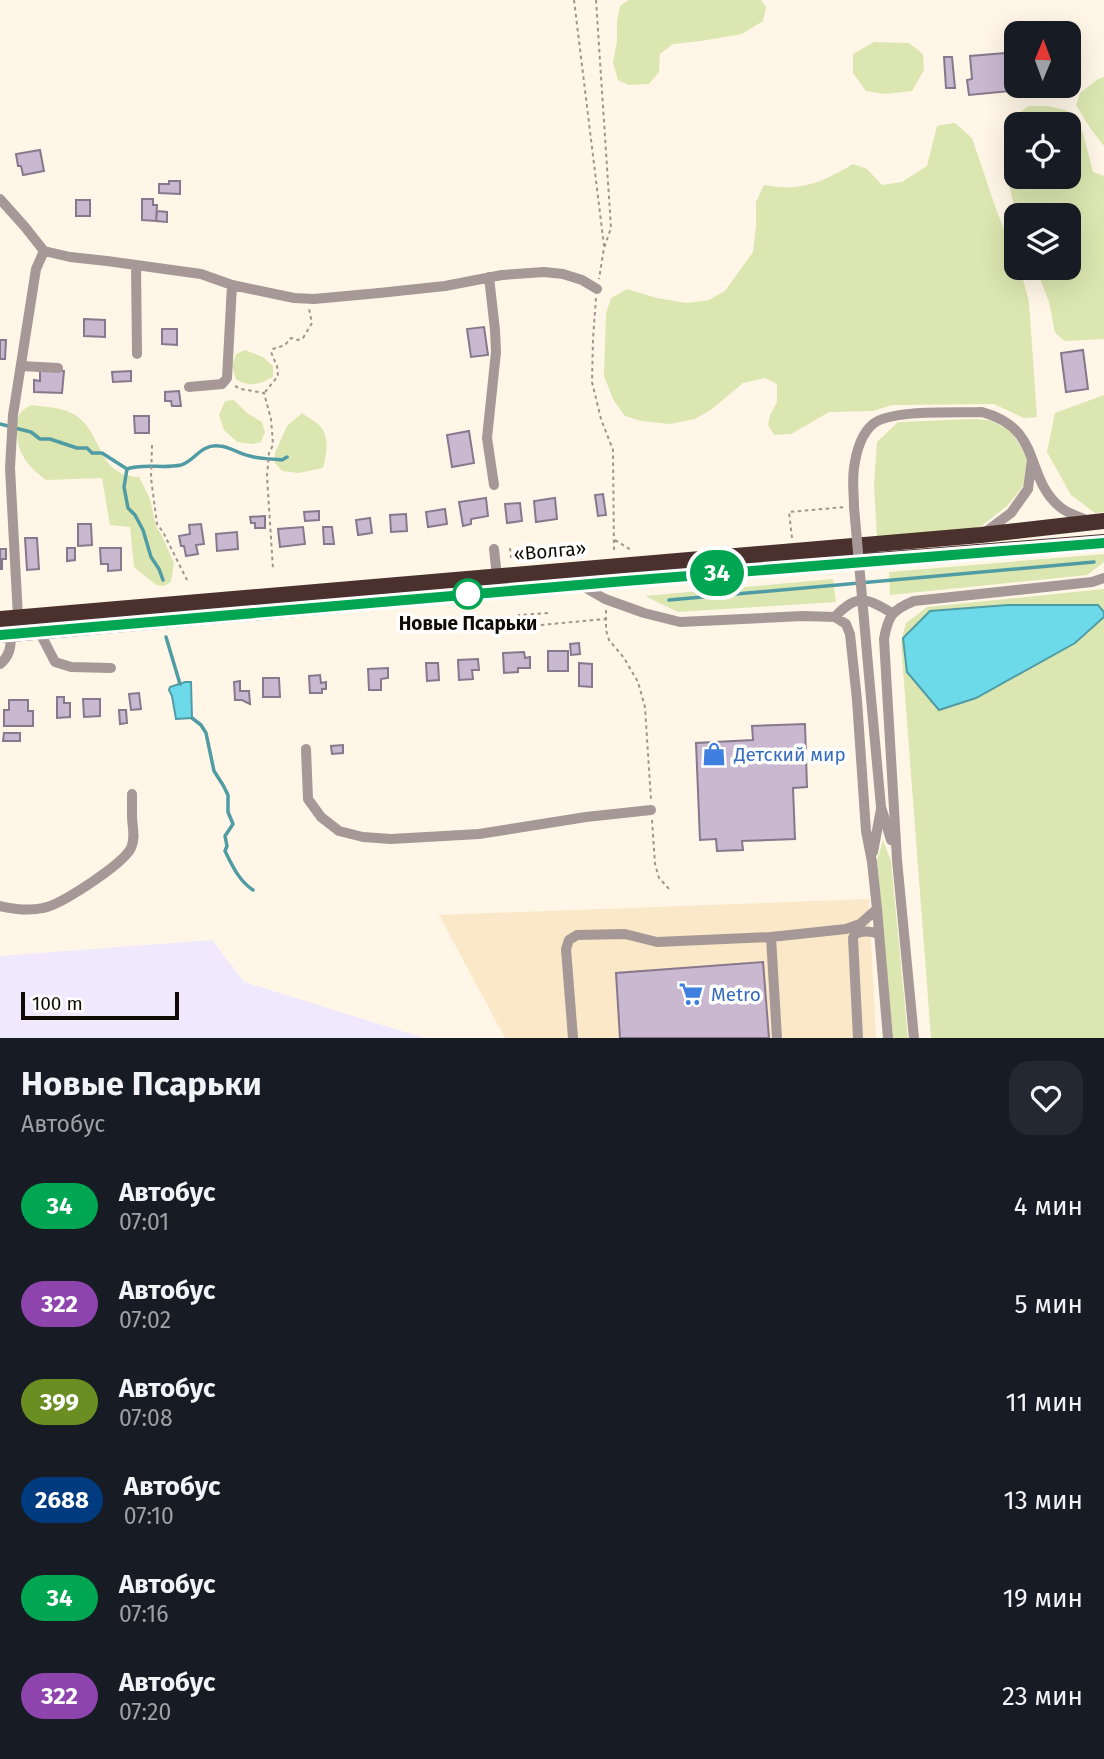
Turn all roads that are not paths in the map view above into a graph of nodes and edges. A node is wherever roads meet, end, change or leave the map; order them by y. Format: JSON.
{"nodes":[{"id":1,"x":0,"y":199,"type":"edge"},
{"id":2,"x":44,"y":251,"type":"junction"},
{"id":3,"x":136,"y":265,"type":"junction"},
{"id":4,"x":489,"y":277,"type":"junction"},
{"id":5,"x":232,"y":285,"type":"junction"},
{"id":6,"x":597,"y":289,"type":"road end"},
{"id":7,"x":137,"y":354,"type":"dead end"},
{"id":8,"x":22,"y":366,"type":"junction"},
{"id":9,"x":58,"y":368,"type":"dead end"},
{"id":10,"x":189,"y":387,"type":"dead end"},
{"id":11,"x":1032,"y":457,"type":"junction"},
{"id":12,"x":494,"y":485,"type":"dead end"},
{"id":13,"x":1098,"y":522,"type":"edge"},
{"id":14,"x":981,"y":535,"type":"junction"},
{"id":15,"x":1104,"y":542,"type":"edge"},
{"id":16,"x":494,"y":549,"type":"dead end"},
{"id":17,"x":497,"y":577,"type":"junction"},
{"id":18,"x":1104,"y":579,"type":"edge"},
{"id":19,"x":579,"y":584,"type":"junction"},
{"id":20,"x":892,"y":613,"type":"junction"},
{"id":21,"x":18,"y":617,"type":"junction"},
{"id":22,"x":835,"y":617,"type":"junction"},
{"id":23,"x":0,"y":619,"type":"edge"},
{"id":24,"x":39,"y":631,"type":"junction"},
{"id":25,"x":6,"y":634,"type":"edge"},
{"id":26,"x":0,"y":664,"type":"edge"},
{"id":27,"x":111,"y":668,"type":"dead end"},
{"id":28,"x":306,"y":749,"type":"dead end"},
{"id":29,"x":132,"y":794,"type":"dead end"},
{"id":30,"x":881,"y":807,"type":"junction"},
{"id":31,"x":651,"y":810,"type":"road end"},
{"id":32,"x":897,"y":860,"type":"junction"},
{"id":33,"x":872,"y":862,"type":"junction"},
{"id":34,"x":0,"y":906,"type":"edge"},
{"id":35,"x":877,"y":909,"type":"junction"},
{"id":36,"x":879,"y":934,"type":"junction"},
{"id":37,"x":771,"y":937,"type":"junction"},
{"id":38,"x":573,"y":1038,"type":"edge"},
{"id":39,"x":776,"y":1038,"type":"edge"},
{"id":40,"x":858,"y":1038,"type":"edge"},
{"id":41,"x":888,"y":1038,"type":"edge"},
{"id":42,"x":914,"y":1038,"type":"edge"}],
"edges":[{"from":1,"to":2,"type":"street"},
{"from":2,"to":3,"type":"street"},
{"from":2,"to":8,"type":"street"},
{"from":3,"to":5,"type":"street"},
{"from":3,"to":7,"type":"street"},
{"from":4,"to":5,"type":"street"},
{"from":4,"to":6,"type":"street"},
{"from":4,"to":12,"type":"street"},
{"from":5,"to":10,"type":"street"},
{"from":8,"to":9,"type":"street"},
{"from":8,"to":21,"type":"street"},
{"from":11,"to":13,"type":"street"},
{"from":11,"to":14,"type":"street"},
{"from":11,"to":30,"type":"street","bridge":true},
{"from":13,"to":14,"type":"highway","name":"«Волга»"},
{"from":14,"to":17,"type":"highway","name":"«Волга»"},
{"from":15,"to":19,"type":"highway","name":"«Волга»"},
{"from":16,"to":17,"type":"street"},
{"from":17,"to":21,"type":"highway","name":"«Волга»"},
{"from":18,"to":20,"type":"street"},
{"from":19,"to":22,"type":"street"},
{"from":19,"to":24,"type":"highway","name":"«Волга»"},
{"from":20,"to":22,"type":"street"},
{"from":20,"to":32,"type":"street"},
{"from":21,"to":23,"type":"highway","name":"«Волга»"},
{"from":22,"to":33,"type":"street"},
{"from":24,"to":25,"type":"highway","name":"«Волга»"},
{"from":24,"to":27,"type":"street"},
{"from":25,"to":26,"type":"street"},
{"from":28,"to":31,"type":"street"},
{"from":29,"to":34,"type":"street"},
{"from":30,"to":32,"type":"street"},
{"from":30,"to":33,"type":"street"},
{"from":32,"to":42,"type":"street"},
{"from":33,"to":35,"type":"street"},
{"from":35,"to":36,"type":"street"},
{"from":35,"to":37,"type":"street"},
{"from":36,"to":40,"type":"street"},
{"from":36,"to":41,"type":"street"},
{"from":37,"to":38,"type":"street"},
{"from":37,"to":39,"type":"street"}]}
